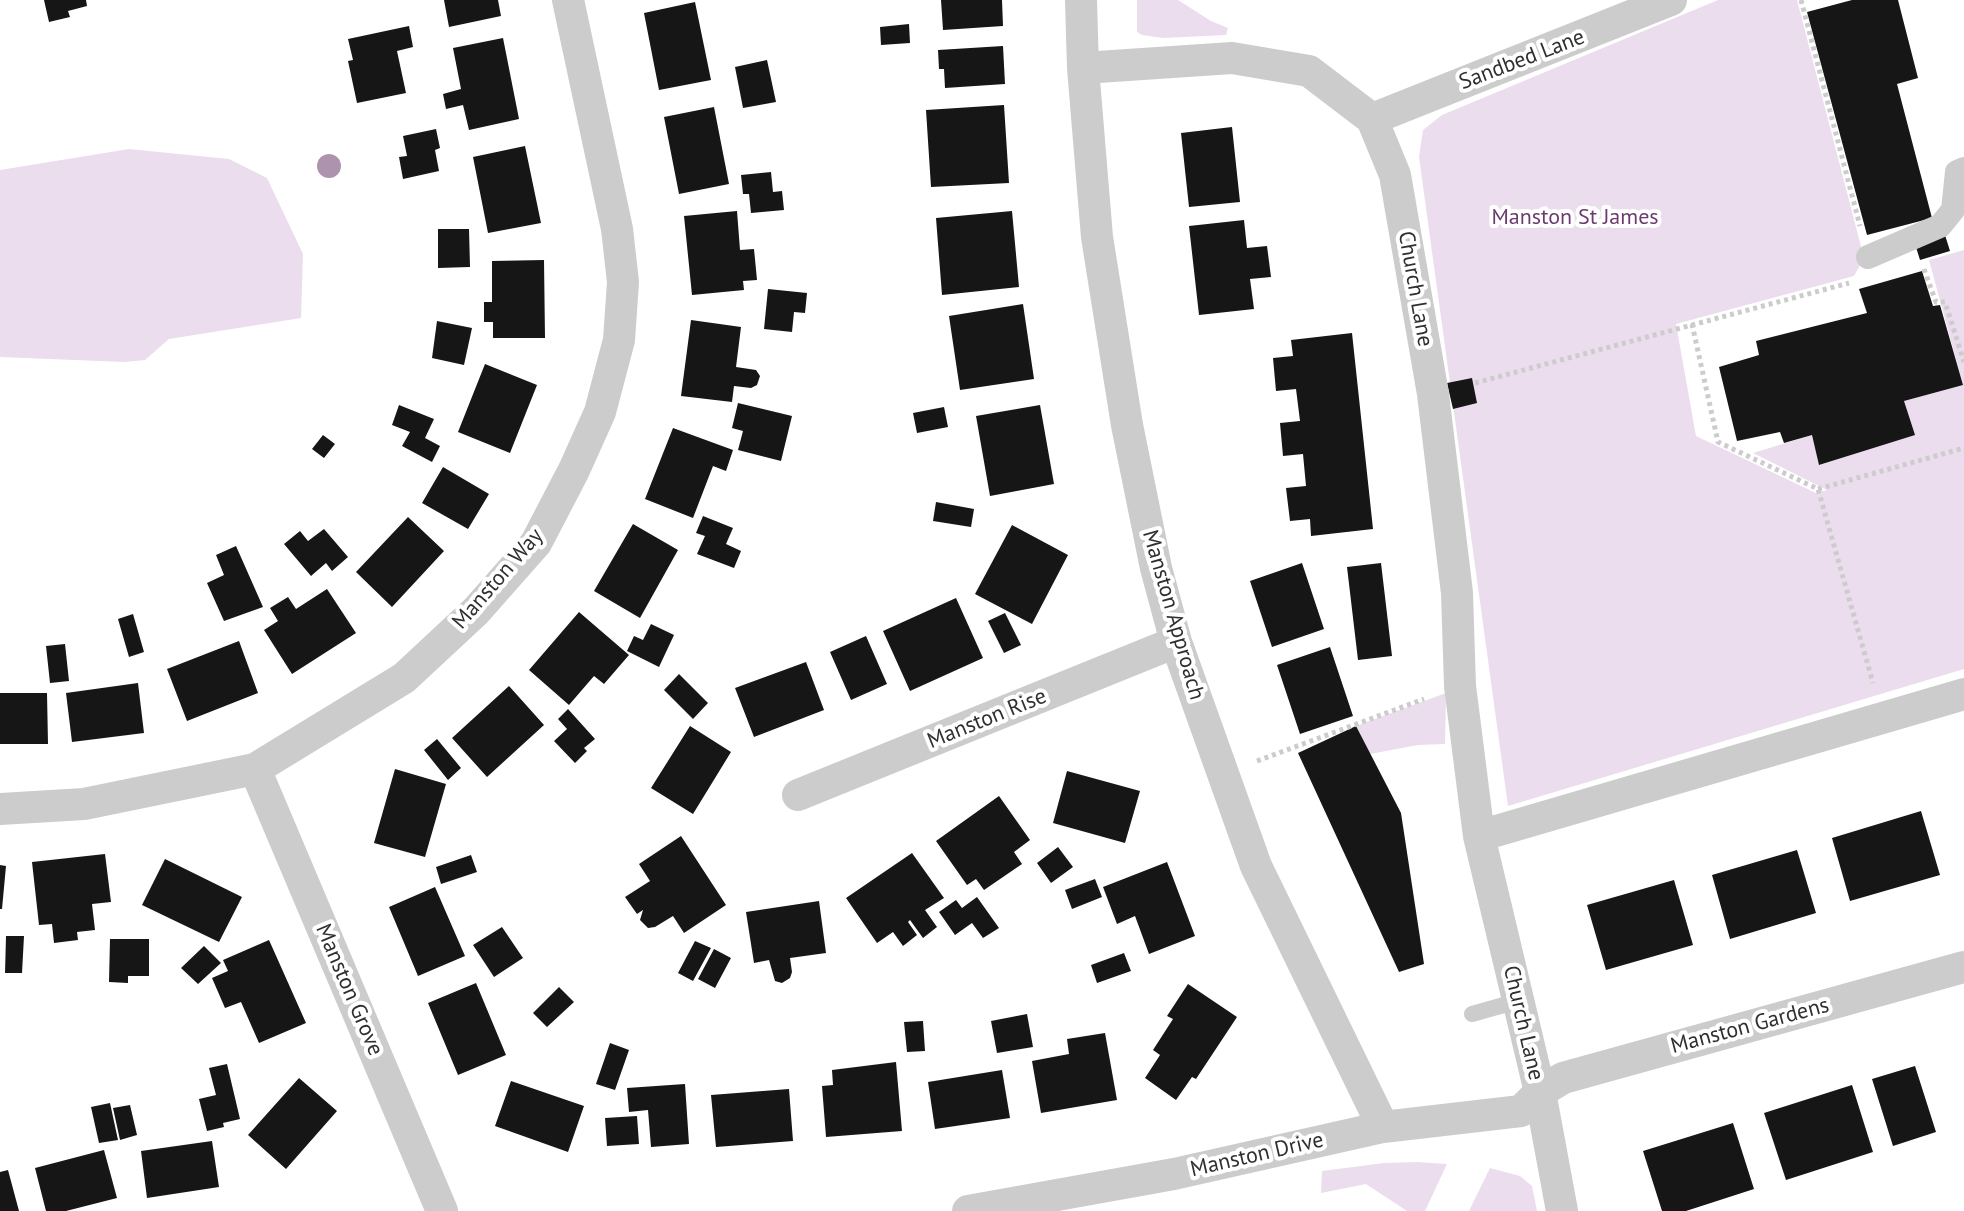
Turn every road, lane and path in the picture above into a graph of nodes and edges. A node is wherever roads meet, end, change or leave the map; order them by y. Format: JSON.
{"nodes":[{"id":1,"x":568,"y":0,"type":"edge"},
{"id":2,"x":1081,"y":0,"type":"edge"},
{"id":3,"x":1671,"y":0,"type":"edge"},
{"id":4,"x":1801,"y":0,"type":"edge"},
{"id":5,"x":1620,"y":10,"type":"edge"},
{"id":6,"x":1083,"y":68,"type":"junction"},
{"id":7,"x":1372,"y":119,"type":"junction"},
{"id":8,"x":1964,"y":169,"type":"edge"},
{"id":9,"x":1904,"y":240,"type":"junction"},
{"id":10,"x":1868,"y":257,"type":"junction"},
{"id":11,"x":1692,"y":324,"type":"junction"},
{"id":12,"x":1964,"y":362,"type":"edge"},
{"id":13,"x":1475,"y":383,"type":"dead end"},
{"id":14,"x":1964,"y":448,"type":"edge"},
{"id":15,"x":1818,"y":489,"type":"junction"},
{"id":16,"x":1176,"y":642,"type":"junction"},
{"id":17,"x":1460,"y":686,"type":"junction"},
{"id":18,"x":1964,"y":694,"type":"edge"},
{"id":19,"x":1883,"y":718,"type":"junction"},
{"id":20,"x":255,"y":769,"type":"junction"},
{"id":21,"x":1223,"y":774,"type":"junction"},
{"id":22,"x":798,"y":795,"type":"dead end"},
{"id":23,"x":0,"y":809,"type":"edge"},
{"id":24,"x":1479,"y":836,"type":"junction"},
{"id":25,"x":1964,"y":967,"type":"edge"},
{"id":26,"x":1518,"y":1001,"type":"junction"},
{"id":27,"x":1472,"y":1014,"type":"dead end"},
{"id":28,"x":1540,"y":1092,"type":"junction"},
{"id":29,"x":1383,"y":1127,"type":"junction"},
{"id":30,"x":442,"y":1211,"type":"edge"},
{"id":31,"x":968,"y":1211,"type":"edge"},
{"id":32,"x":1562,"y":1211,"type":"edge"}],
"edges":[{"from":1,"to":20,"type":"street","name":"Manston Way"},
{"from":2,"to":6,"type":"street"},
{"from":3,"to":5,"type":"street","name":"Sandbed Lane"},
{"from":4,"to":10,"type":"path"},
{"from":5,"to":7,"type":"street","name":"Sandbed Lane"},
{"from":6,"to":7,"type":"street"},
{"from":6,"to":16,"type":"street","name":"Manston Approach"},
{"from":7,"to":17,"type":"street","name":"Church Lane"},
{"from":8,"to":9,"type":"street"},
{"from":9,"to":10,"type":"street"},
{"from":9,"to":12,"type":"path"},
{"from":10,"to":11,"type":"path"},
{"from":11,"to":13,"type":"path"},
{"from":11,"to":15,"type":"path"},
{"from":14,"to":15,"type":"path"},
{"from":15,"to":19,"type":"path"},
{"from":16,"to":21,"type":"street","name":"Manston Approach"},
{"from":16,"to":22,"type":"street","name":"Manston Rise"},
{"from":17,"to":21,"type":"path"},
{"from":17,"to":24,"type":"street","name":"Church Lane"},
{"from":18,"to":19,"type":"street"},
{"from":19,"to":24,"type":"street"},
{"from":20,"to":23,"type":"street","name":"Manston Way"},
{"from":20,"to":30,"type":"street","name":"Manston Grove"},
{"from":21,"to":29,"type":"street","name":"Manston Approach"},
{"from":24,"to":26,"type":"street","name":"Church Lane"},
{"from":25,"to":28,"type":"street","name":"Manston Gardens"},
{"from":26,"to":27,"type":"lane"},
{"from":26,"to":28,"type":"street","name":"Church Lane"},
{"from":28,"to":29,"type":"street","name":"Manston Drive"},
{"from":28,"to":32,"type":"street","name":"Church Lane"},
{"from":29,"to":31,"type":"street","name":"Manston Drive"}]}
